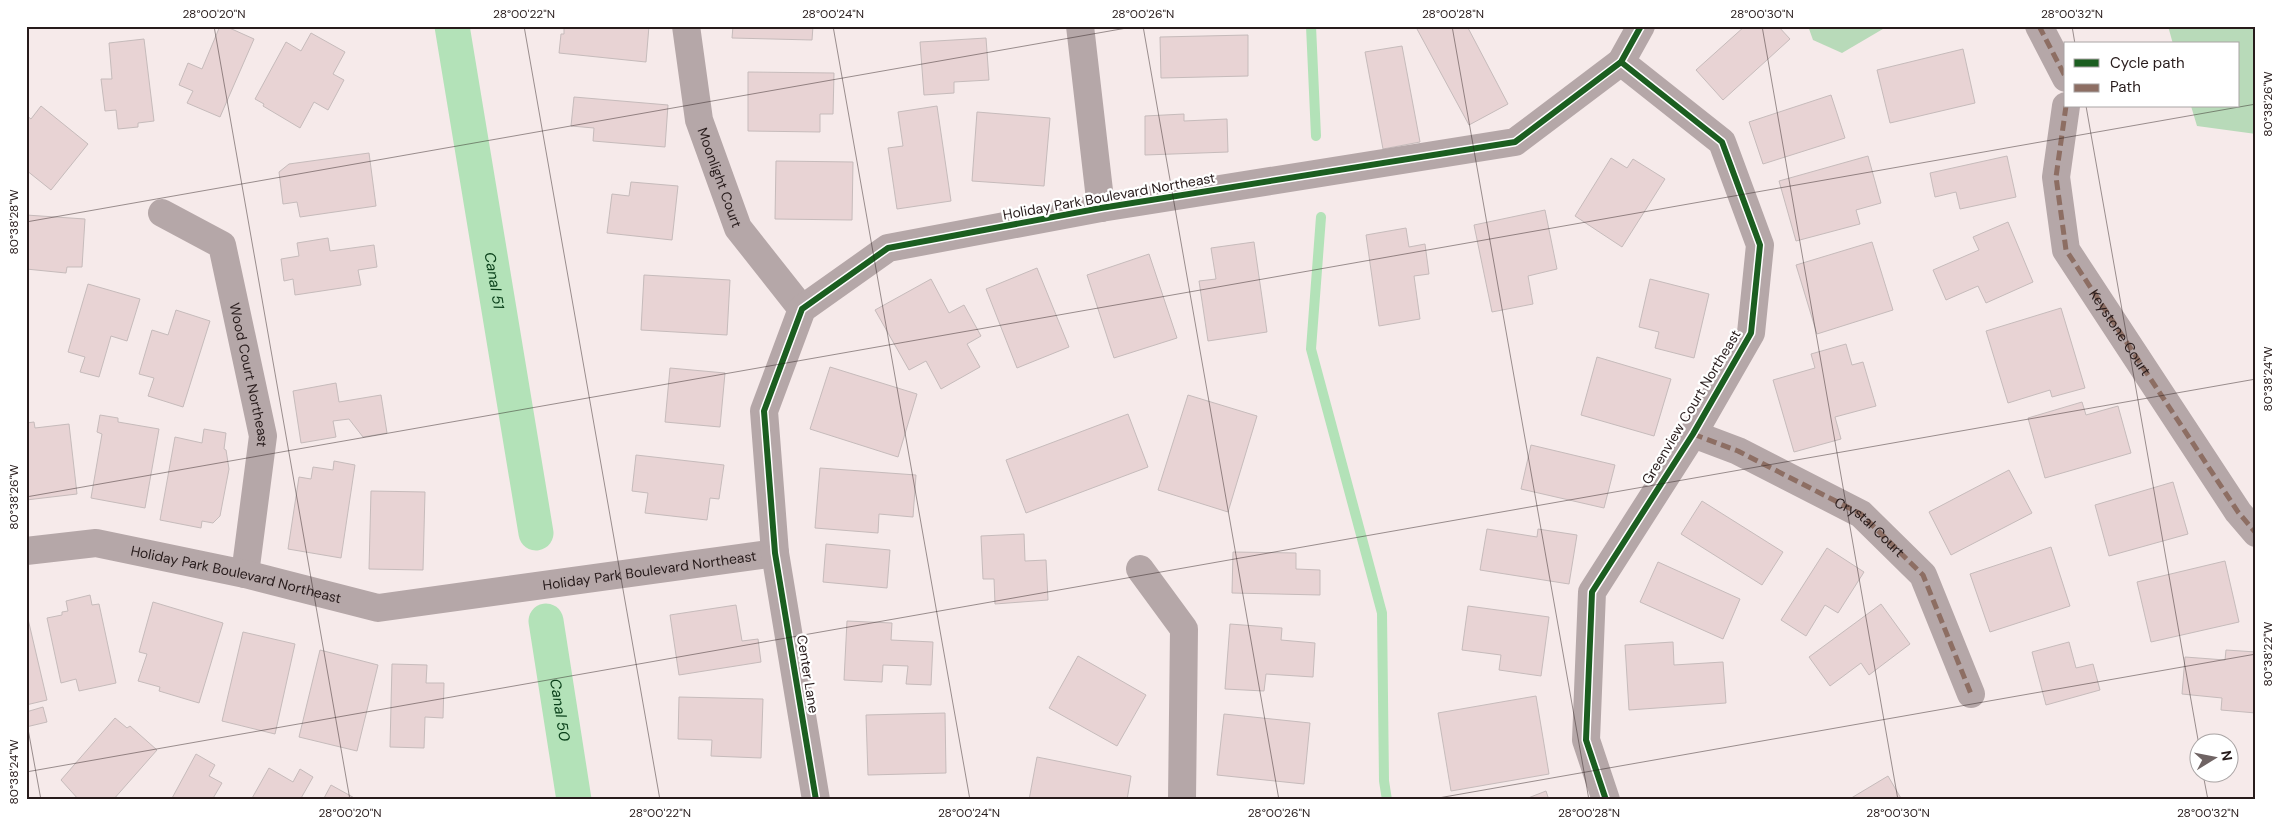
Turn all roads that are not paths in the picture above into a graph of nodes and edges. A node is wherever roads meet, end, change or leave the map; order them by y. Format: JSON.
{"nodes":[{"id":1,"x":686,"y":26,"type":"edge"},
{"id":2,"x":1080,"y":26,"type":"edge"},
{"id":3,"x":1641,"y":26,"type":"edge"},
{"id":4,"x":2039,"y":26,"type":"edge"},
{"id":5,"x":1621,"y":62,"type":"junction"},
{"id":6,"x":2064,"y":74,"type":"edge"},
{"id":7,"x":2066,"y":108,"type":"edge"},
{"id":8,"x":1101,"y":208,"type":"junction"},
{"id":9,"x":162,"y":213,"type":"dead end"},
{"id":10,"x":802,"y":309,"type":"junction"},
{"id":11,"x":1693,"y":434,"type":"junction"},
{"id":12,"x":2256,"y":533,"type":"edge"},
{"id":13,"x":26,"y":551,"type":"edge"},
{"id":14,"x":775,"y":553,"type":"junction"},
{"id":15,"x":1140,"y":569,"type":"dead end"},
{"id":16,"x":245,"y":574,"type":"junction"},
{"id":17,"x":1971,"y":694,"type":"dead end"},
{"id":18,"x":816,"y":800,"type":"edge"},
{"id":19,"x":1182,"y":800,"type":"edge"},
{"id":20,"x":1606,"y":800,"type":"edge"}],
"edges":[{"from":1,"to":10,"type":"street","name":"Moonlight Court"},
{"from":2,"to":8,"type":"street"},
{"from":3,"to":5,"type":"street","name":"Holiday Park Boulevard Northeast"},
{"from":4,"to":6,"type":"street"},
{"from":5,"to":8,"type":"street","name":"Holiday Park Boulevard Northeast"},
{"from":5,"to":11,"type":"street","name":"Greenview Court Northeast"},
{"from":7,"to":12,"type":"street","name":"Keystone Court"},
{"from":8,"to":10,"type":"street","name":"Holiday Park Boulevard Northeast"},
{"from":9,"to":16,"type":"street","name":"Wood Court Northeast"},
{"from":10,"to":14,"type":"street","name":"Holiday Park Boulevard Northeast"},
{"from":11,"to":17,"type":"street","name":"Crystal Court"},
{"from":11,"to":20,"type":"street","name":"Greenview Court Northeast"},
{"from":13,"to":16,"type":"street","name":"Holiday Park Boulevard Northeast"},
{"from":14,"to":16,"type":"street","name":"Holiday Park Boulevard Northeast"},
{"from":14,"to":18,"type":"street","name":"Center Lane"},
{"from":15,"to":19,"type":"street"}]}
